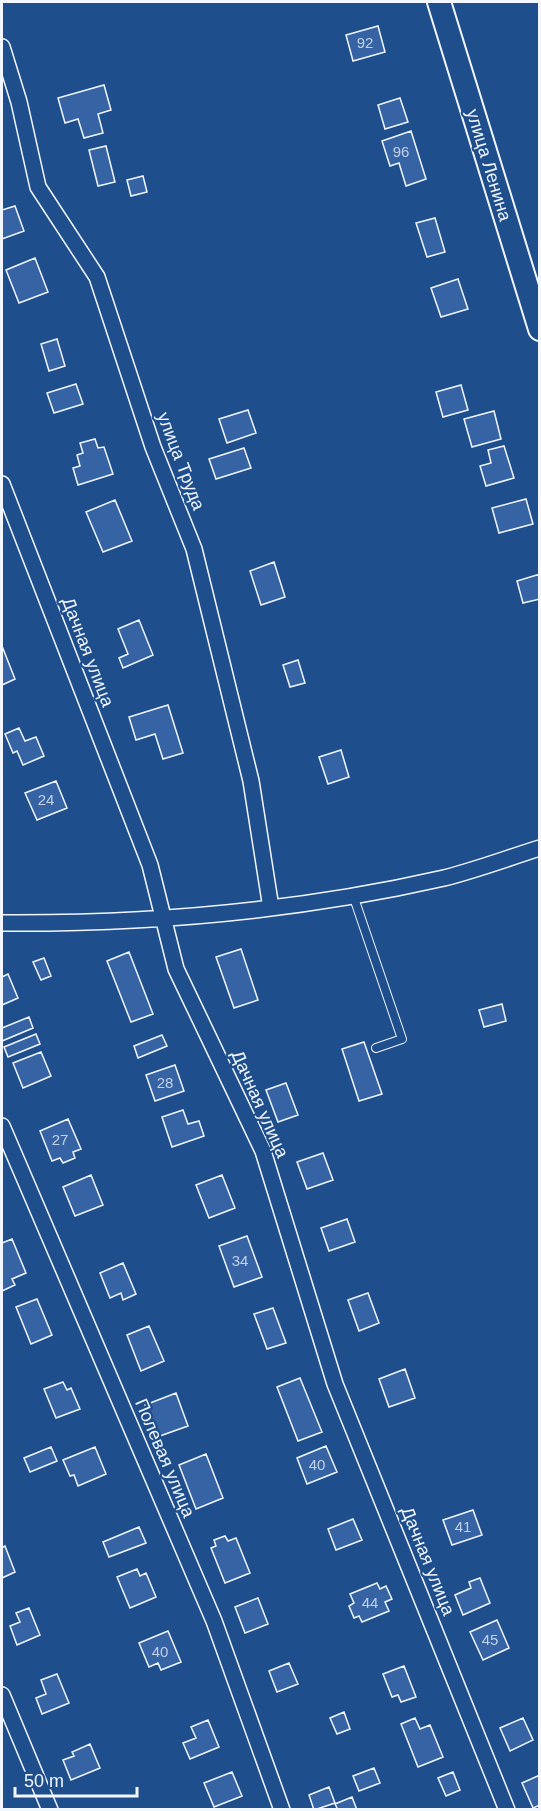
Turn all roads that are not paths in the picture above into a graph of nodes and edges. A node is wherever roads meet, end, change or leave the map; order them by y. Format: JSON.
{"nodes":[{"id":1,"x":439,"y":2,"type":"edge"},
{"id":2,"x":2,"y":47,"type":"edge"},
{"id":3,"x":540,"y":329,"type":"edge"},
{"id":4,"x":2,"y":484,"type":"edge"},
{"id":5,"x":540,"y":848,"type":"edge"},
{"id":6,"x":353,"y":895,"type":"junction"},
{"id":7,"x":271,"y":908,"type":"junction"},
{"id":8,"x":163,"y":920,"type":"junction"},
{"id":9,"x":2,"y":923,"type":"edge"},
{"id":10,"x":376,"y":1048,"type":"dead end"},
{"id":11,"x":2,"y":1126,"type":"edge"},
{"id":12,"x":2,"y":1695,"type":"edge"},
{"id":13,"x":50,"y":1809,"type":"edge"},
{"id":14,"x":282,"y":1809,"type":"edge"},
{"id":15,"x":507,"y":1809,"type":"edge"}],
"edges":[{"from":1,"to":3,"type":"main road","name":"улица Ленина"},
{"from":2,"to":7,"type":"street","name":"улица Труда"},
{"from":4,"to":8,"type":"street","name":"Дачная улица"},
{"from":5,"to":6,"type":"street"},
{"from":6,"to":7,"type":"street"},
{"from":6,"to":10,"type":"lane"},
{"from":7,"to":8,"type":"street"},
{"from":8,"to":9,"type":"street"},
{"from":8,"to":15,"type":"street","name":"Дачная улица"},
{"from":11,"to":14,"type":"street","name":"Полевая улица"},
{"from":12,"to":13,"type":"street"}]}
